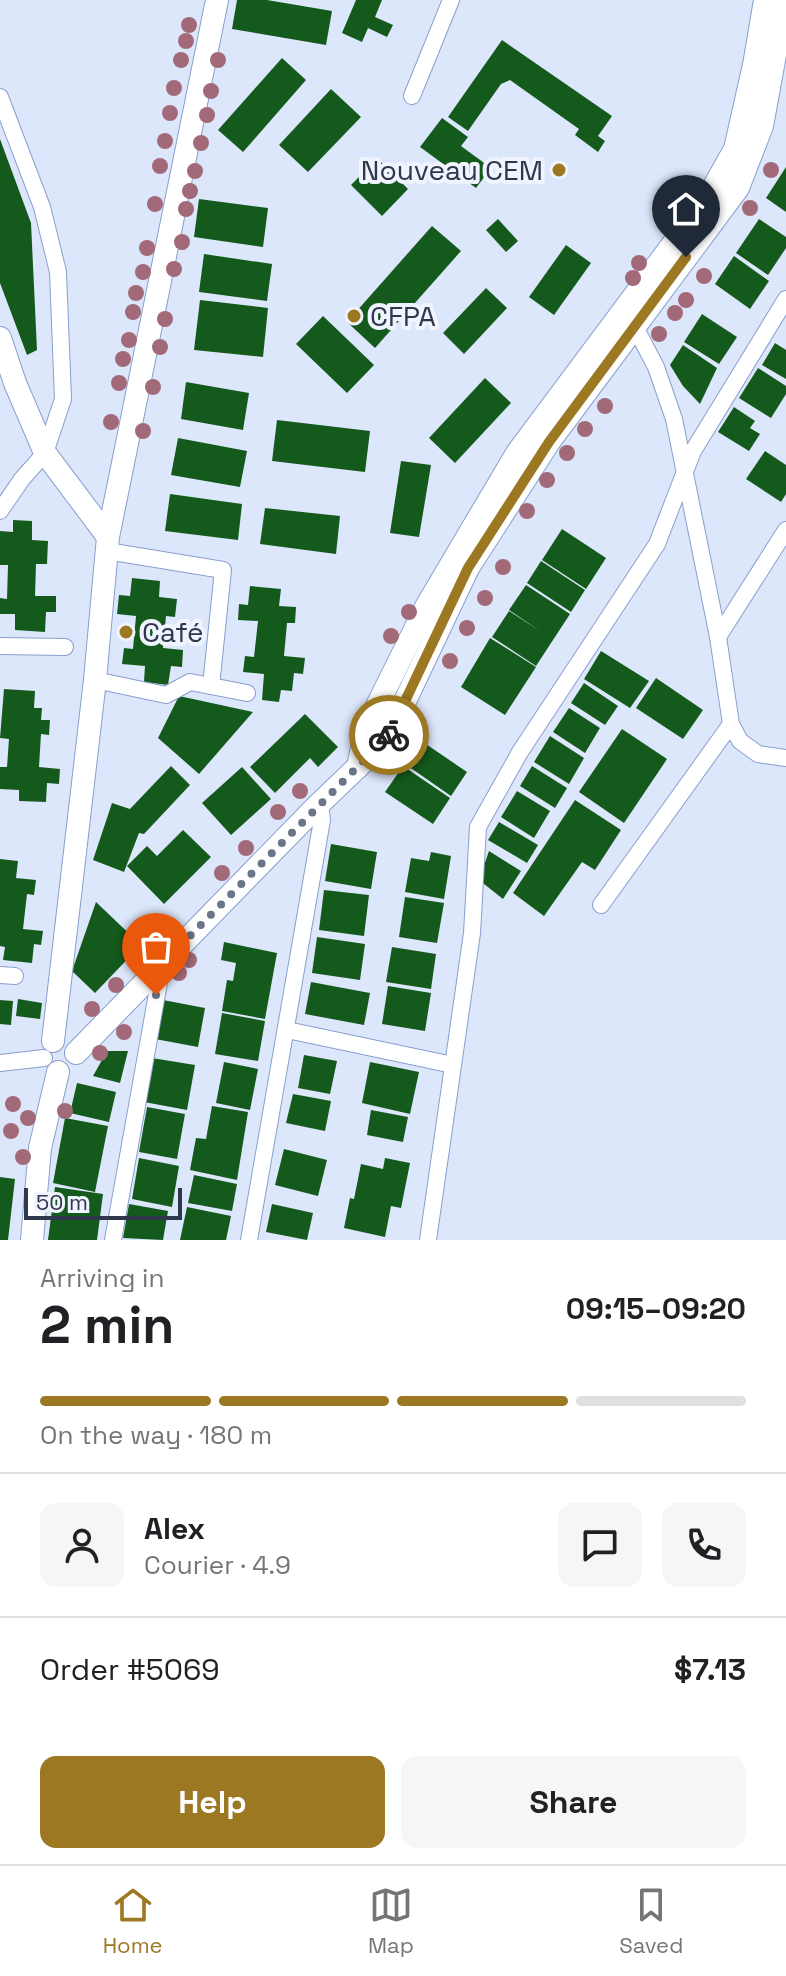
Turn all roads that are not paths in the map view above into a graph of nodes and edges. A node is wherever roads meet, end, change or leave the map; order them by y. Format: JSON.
{"nodes":[{"id":1,"x":217,"y":0,"type":"edge"},
{"id":2,"x":451,"y":0,"type":"edge"},
{"id":3,"x":765,"y":0,"type":"edge"},
{"id":4,"x":785,"y":0,"type":"edge"},
{"id":5,"x":412,"y":96,"type":"dead end"},
{"id":6,"x":0,"y":97,"type":"edge"},
{"id":7,"x":786,"y":299,"type":"edge"},
{"id":8,"x":628,"y":321,"type":"junction"},
{"id":9,"x":0,"y":338,"type":"edge"},
{"id":10,"x":45,"y":453,"type":"junction"},
{"id":11,"x":685,"y":474,"type":"junction"},
{"id":12,"x":0,"y":497,"type":"edge"},
{"id":13,"x":0,"y":511,"type":"edge"},
{"id":14,"x":786,"y":530,"type":"edge"},
{"id":15,"x":107,"y":544,"type":"junction"},
{"id":16,"x":718,"y":637,"type":"junction"},
{"id":17,"x":0,"y":646,"type":"edge"},
{"id":18,"x":65,"y":647,"type":"dead end"},
{"id":19,"x":95,"y":680,"type":"junction"},
{"id":20,"x":211,"y":686,"type":"junction"},
{"id":21,"x":247,"y":693,"type":"dead end"},
{"id":22,"x":731,"y":724,"type":"junction"},
{"id":23,"x":786,"y":758,"type":"edge"},
{"id":24,"x":317,"y":806,"type":"junction"},
{"id":25,"x":601,"y":905,"type":"dead end"},
{"id":26,"x":162,"y":965,"type":"junction"},
{"id":27,"x":287,"y":1030,"type":"junction"},
{"id":28,"x":52,"y":1057,"type":"junction"},
{"id":29,"x":0,"y":1063,"type":"edge"},
{"id":30,"x":453,"y":1065,"type":"junction"},
{"id":31,"x":32,"y":1240,"type":"edge"},
{"id":32,"x":113,"y":1240,"type":"edge"},
{"id":33,"x":249,"y":1240,"type":"edge"},
{"id":34,"x":428,"y":1240,"type":"edge"}],
"edges":[{"from":1,"to":15,"type":"main road"},
{"from":2,"to":5,"type":"street"},
{"from":3,"to":8,"type":"main road"},
{"from":4,"to":8,"type":"main road"},
{"from":6,"to":10,"type":"street"},
{"from":7,"to":11,"type":"street"},
{"from":8,"to":11,"type":"street"},
{"from":8,"to":24,"type":"main road"},
{"from":9,"to":10,"type":"main road"},
{"from":10,"to":12,"type":"street"},
{"from":10,"to":13,"type":"street"},
{"from":10,"to":15,"type":"main road"},
{"from":11,"to":16,"type":"street"},
{"from":11,"to":30,"type":"street"},
{"from":14,"to":16,"type":"street"},
{"from":15,"to":19,"type":"main road"},
{"from":15,"to":20,"type":"street"},
{"from":16,"to":22,"type":"street"},
{"from":17,"to":18,"type":"street"},
{"from":19,"to":20,"type":"street"},
{"from":19,"to":28,"type":"main road"},
{"from":20,"to":21,"type":"street"},
{"from":22,"to":23,"type":"street"},
{"from":22,"to":25,"type":"street"},
{"from":24,"to":26,"type":"main road"},
{"from":24,"to":27,"type":"street"},
{"from":26,"to":28,"type":"main road"},
{"from":26,"to":32,"type":"street"},
{"from":27,"to":30,"type":"street"},
{"from":27,"to":33,"type":"street"},
{"from":28,"to":29,"type":"street"},
{"from":28,"to":31,"type":"main road"},
{"from":30,"to":34,"type":"street"}]}
